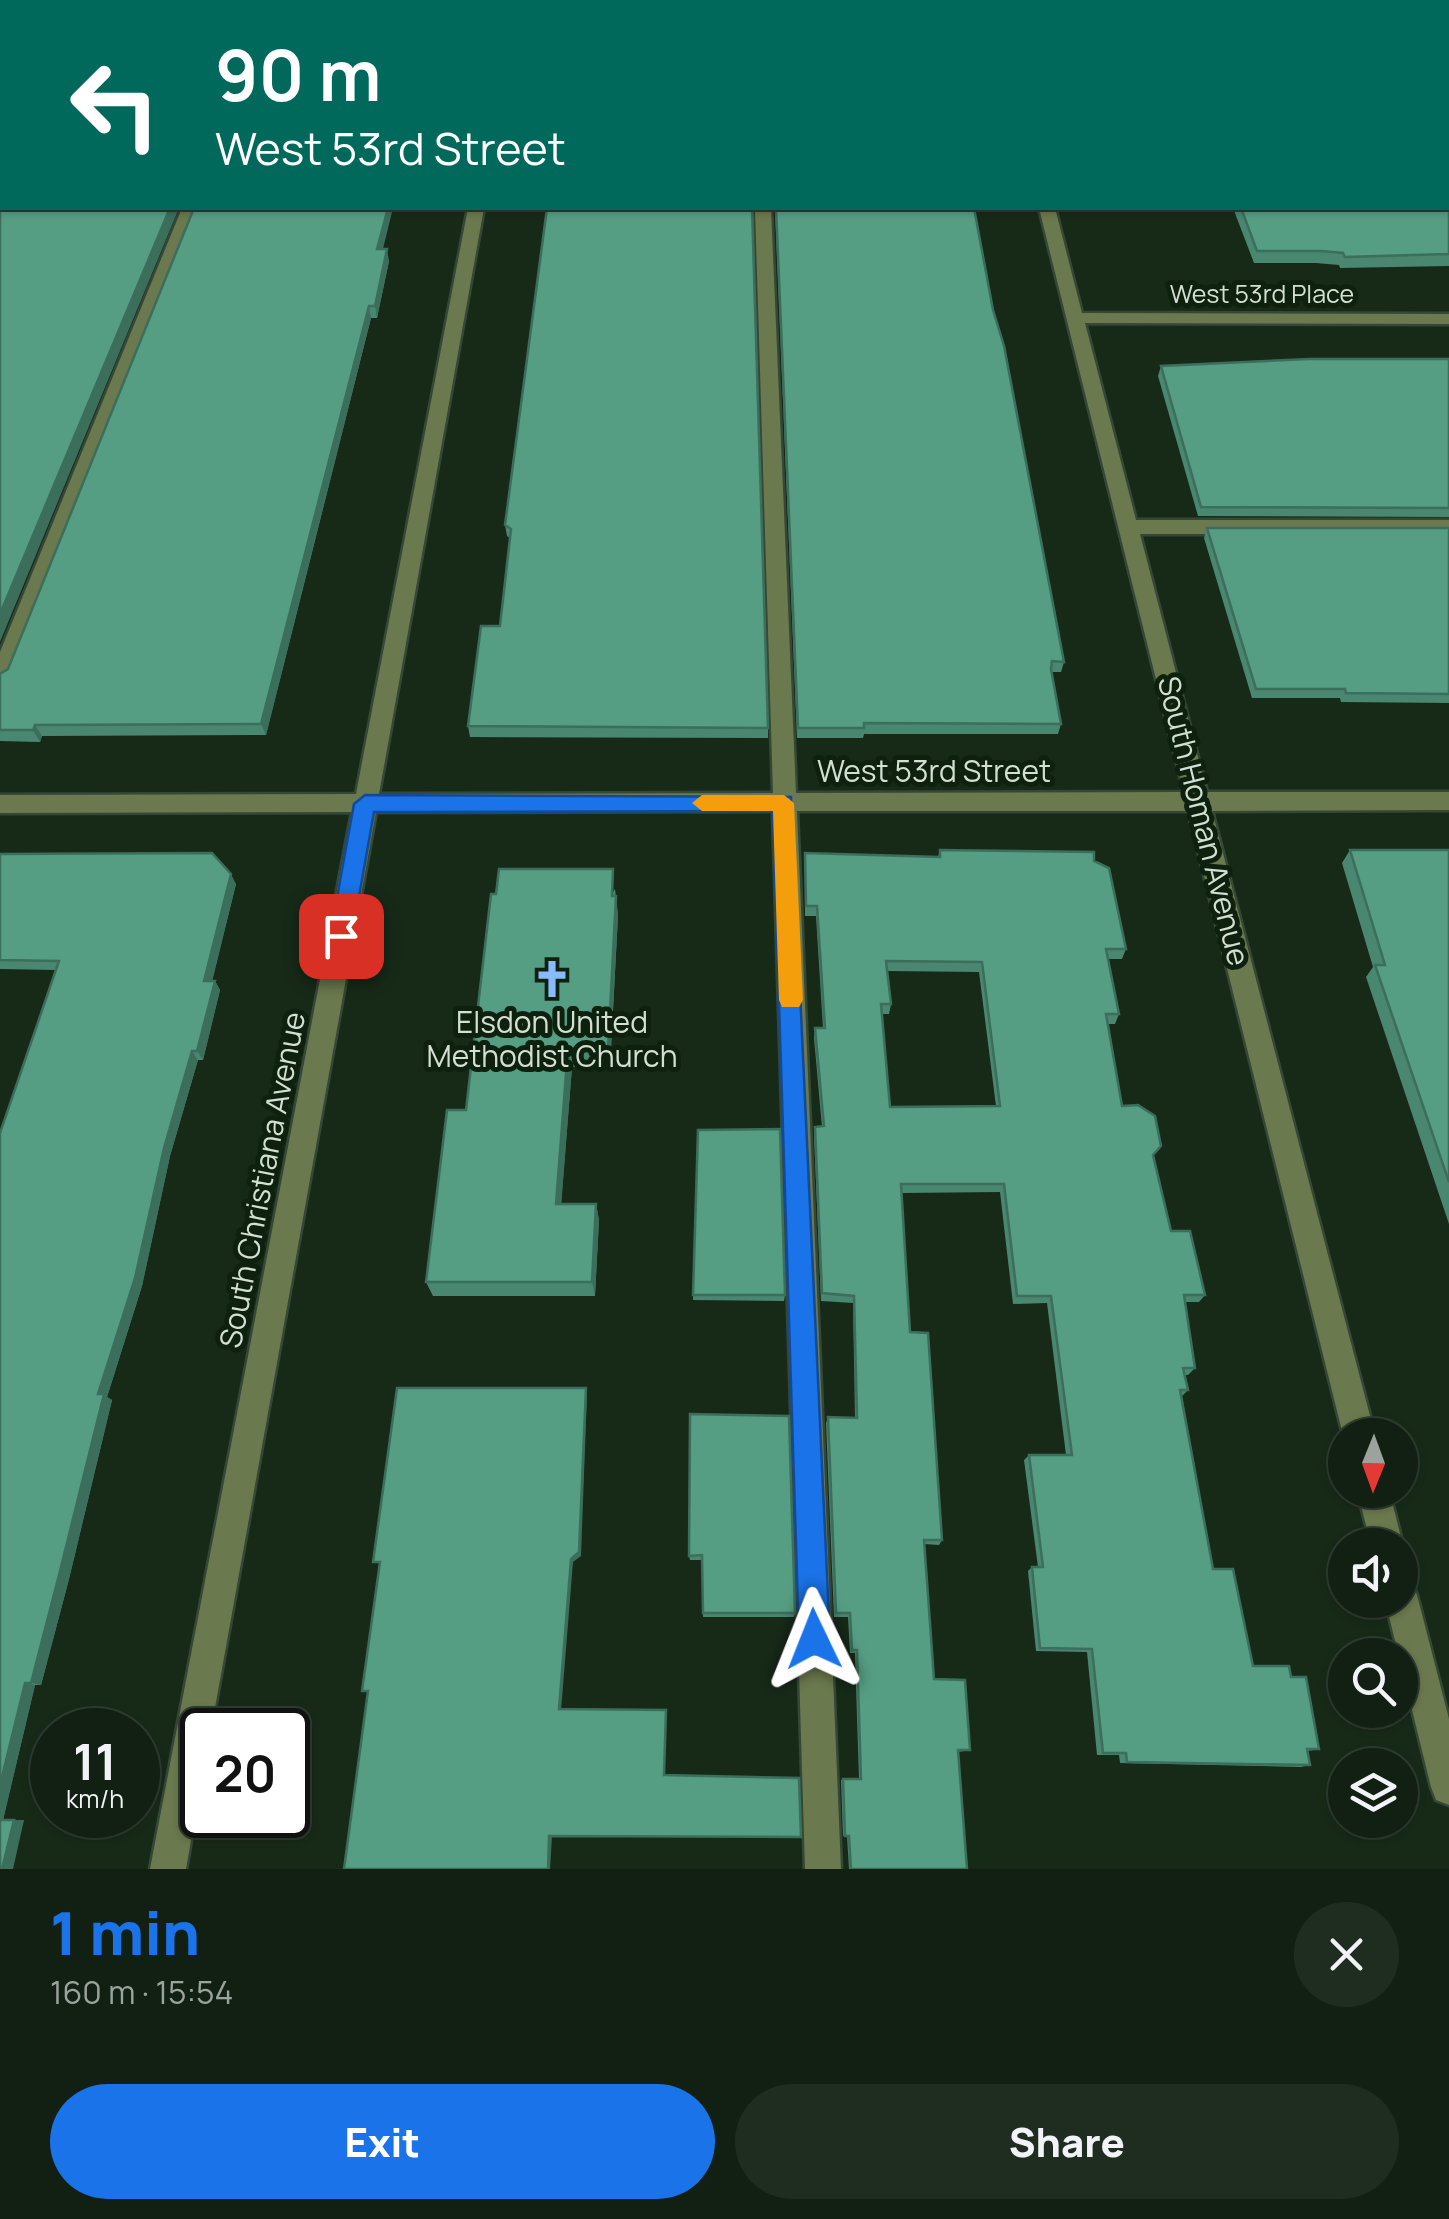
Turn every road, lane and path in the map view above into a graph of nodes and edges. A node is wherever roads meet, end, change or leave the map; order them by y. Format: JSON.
{"nodes":[{"id":1,"x":189,"y":210,"type":"edge"},
{"id":2,"x":476,"y":210,"type":"edge"},
{"id":3,"x":763,"y":210,"type":"edge"},
{"id":4,"x":1048,"y":210,"type":"edge"},
{"id":5,"x":1075,"y":318,"type":"junction"},
{"id":6,"x":1449,"y":319,"type":"edge"},
{"id":7,"x":1128,"y":526,"type":"junction"},
{"id":8,"x":1449,"y":527,"type":"edge"},
{"id":9,"x":0,"y":679,"type":"edge"},
{"id":10,"x":1449,"y":801,"type":"edge"},
{"id":11,"x":1198,"y":802,"type":"junction"},
{"id":12,"x":784,"y":803,"type":"junction"},
{"id":13,"x":0,"y":804,"type":"edge"},
{"id":14,"x":365,"y":804,"type":"junction"},
{"id":15,"x":1355,"y":1418,"type":"edge"},
{"id":16,"x":1406,"y":1618,"type":"edge"},
{"id":17,"x":1449,"y":1787,"type":"edge"},
{"id":18,"x":168,"y":1869,"type":"edge"},
{"id":19,"x":823,"y":1869,"type":"edge"}],
"edges":[{"from":1,"to":9,"type":"street"},
{"from":2,"to":14,"type":"street","name":"South Christiana Avenue"},
{"from":3,"to":12,"type":"street"},
{"from":4,"to":5,"type":"street","name":"South Homan Avenue"},
{"from":5,"to":6,"type":"street","name":"West 53rd Place"},
{"from":5,"to":7,"type":"street","name":"South Homan Avenue"},
{"from":7,"to":8,"type":"street"},
{"from":7,"to":11,"type":"street","name":"South Homan Avenue"},
{"from":10,"to":11,"type":"street","name":"West 53rd Street"},
{"from":11,"to":12,"type":"street","name":"West 53rd Street"},
{"from":11,"to":15,"type":"street","name":"South Homan Avenue"},
{"from":12,"to":14,"type":"street","name":"West 53rd Street"},
{"from":12,"to":19,"type":"street"},
{"from":13,"to":14,"type":"street","name":"West 53rd Street"},
{"from":14,"to":18,"type":"street","name":"South Christiana Avenue"},
{"from":16,"to":17,"type":"street"}]}
